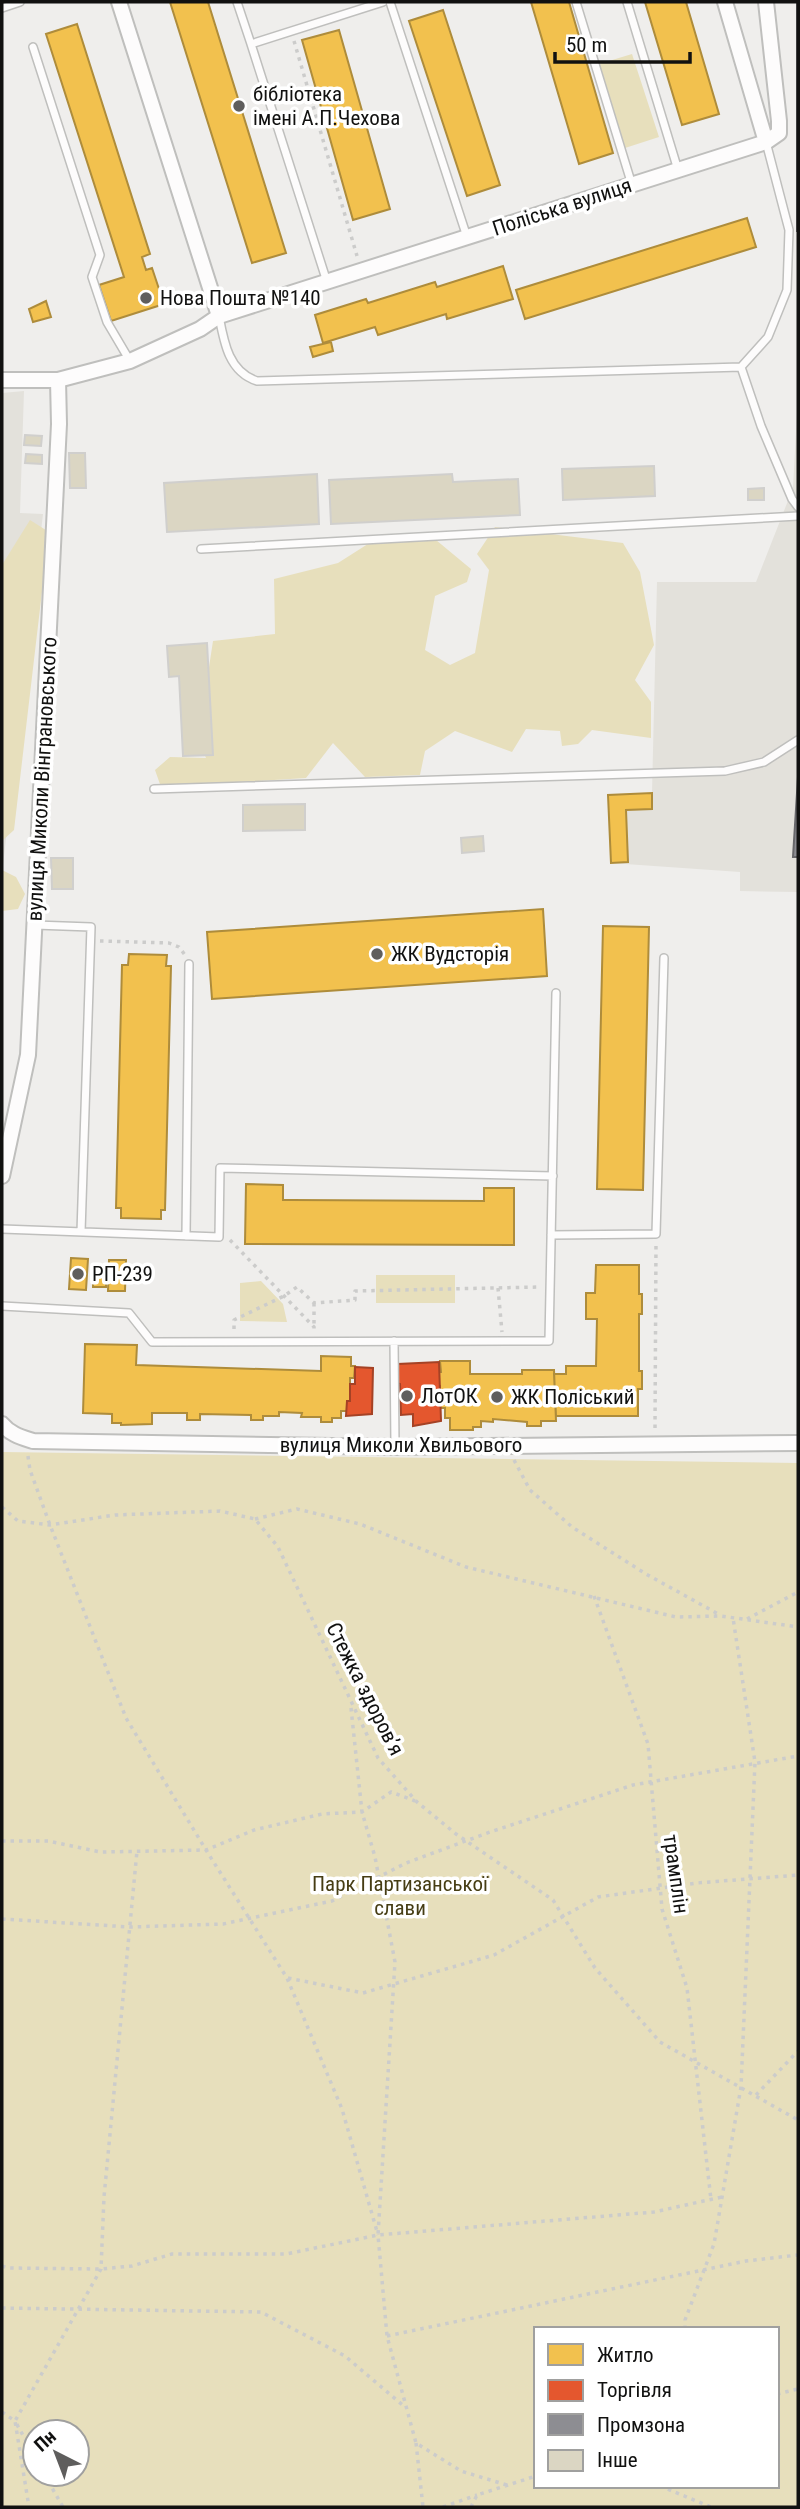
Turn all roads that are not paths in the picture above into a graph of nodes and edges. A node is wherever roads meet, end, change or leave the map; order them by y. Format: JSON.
{"nodes":[{"id":1,"x":20,"y":2,"type":"edge"},
{"id":2,"x":119,"y":2,"type":"edge"},
{"id":3,"x":237,"y":2,"type":"edge"},
{"id":4,"x":383,"y":2,"type":"edge"},
{"id":5,"x":390,"y":2,"type":"edge"},
{"id":6,"x":576,"y":2,"type":"edge"},
{"id":7,"x":627,"y":2,"type":"edge"},
{"id":8,"x":725,"y":2,"type":"edge"},
{"id":9,"x":766,"y":2,"type":"edge"},
{"id":10,"x":2,"y":8,"type":"edge"},
{"id":11,"x":251,"y":44,"type":"junction"},
{"id":12,"x":33,"y":47,"type":"dead end"},
{"id":13,"x":766,"y":142,"type":"junction"},
{"id":14,"x":678,"y":170,"type":"junction"},
{"id":15,"x":632,"y":185,"type":"junction"},
{"id":16,"x":467,"y":237,"type":"junction"},
{"id":17,"x":327,"y":282,"type":"junction"},
{"id":18,"x":219,"y":316,"type":"junction"},
{"id":19,"x":130,"y":361,"type":"junction"},
{"id":20,"x":741,"y":367,"type":"junction"},
{"id":21,"x":2,"y":380,"type":"edge"},
{"id":22,"x":58,"y":380,"type":"junction"},
{"id":23,"x":798,"y":507,"type":"edge"},
{"id":24,"x":798,"y":516,"type":"edge"},
{"id":25,"x":201,"y":550,"type":"dead end"},
{"id":26,"x":798,"y":740,"type":"edge"},
{"id":27,"x":153,"y":789,"type":"dead end"},
{"id":28,"x":35,"y":925,"type":"junction"},
{"id":29,"x":664,"y":958,"type":"dead end"},
{"id":30,"x":189,"y":964,"type":"road end"},
{"id":31,"x":556,"y":993,"type":"dead end"},
{"id":32,"x":2,"y":1176,"type":"edge"},
{"id":33,"x":553,"y":1176,"type":"junction"},
{"id":34,"x":2,"y":1229,"type":"edge"},
{"id":35,"x":81,"y":1231,"type":"junction"},
{"id":36,"x":551,"y":1235,"type":"junction"},
{"id":37,"x":186,"y":1236,"type":"junction"},
{"id":38,"x":2,"y":1306,"type":"edge"},
{"id":39,"x":394,"y":1341,"type":"junction"},
{"id":40,"x":9,"y":1430,"type":"edge"},
{"id":41,"x":798,"y":1443,"type":"edge"},
{"id":42,"x":396,"y":1447,"type":"junction"}],
"edges":[{"from":1,"to":10,"type":"lane"},
{"from":2,"to":18,"type":"street"},
{"from":3,"to":11,"type":"lane"},
{"from":4,"to":11,"type":"lane"},
{"from":5,"to":16,"type":"lane"},
{"from":6,"to":15,"type":"lane"},
{"from":7,"to":14,"type":"lane"},
{"from":8,"to":13,"type":"street"},
{"from":9,"to":13,"type":"street"},
{"from":11,"to":17,"type":"lane"},
{"from":12,"to":19,"type":"lane"},
{"from":13,"to":14,"type":"street","name":"Поліська вулиця"},
{"from":13,"to":20,"type":"lane"},
{"from":14,"to":15,"type":"street","name":"Поліська вулиця"},
{"from":15,"to":16,"type":"street","name":"Поліська вулиця"},
{"from":16,"to":17,"type":"street","name":"Поліська вулиця"},
{"from":17,"to":18,"type":"street","name":"Поліська вулиця"},
{"from":18,"to":19,"type":"street","name":"Поліська вулиця"},
{"from":18,"to":20,"type":"lane"},
{"from":19,"to":22,"type":"street","name":"Поліська вулиця"},
{"from":20,"to":23,"type":"lane"},
{"from":21,"to":22,"type":"street","name":"Поліська вулиця"},
{"from":22,"to":28,"type":"street","name":"вулиця Миколи Вінграновського"},
{"from":24,"to":25,"type":"lane"},
{"from":26,"to":27,"type":"lane"},
{"from":28,"to":32,"type":"street","name":"вулиця Миколи Вінграновського"},
{"from":28,"to":35,"type":"lane"},
{"from":29,"to":36,"type":"lane"},
{"from":30,"to":37,"type":"lane"},
{"from":31,"to":33,"type":"lane"},
{"from":33,"to":36,"type":"lane"},
{"from":33,"to":37,"type":"lane"},
{"from":34,"to":35,"type":"lane"},
{"from":35,"to":37,"type":"lane"},
{"from":36,"to":39,"type":"lane"},
{"from":38,"to":39,"type":"lane"},
{"from":39,"to":42,"type":"lane"},
{"from":40,"to":42,"type":"street","name":"вулиця Миколи Хвильового"},
{"from":41,"to":42,"type":"street","name":"вулиця Миколи Хвильового"}]}
